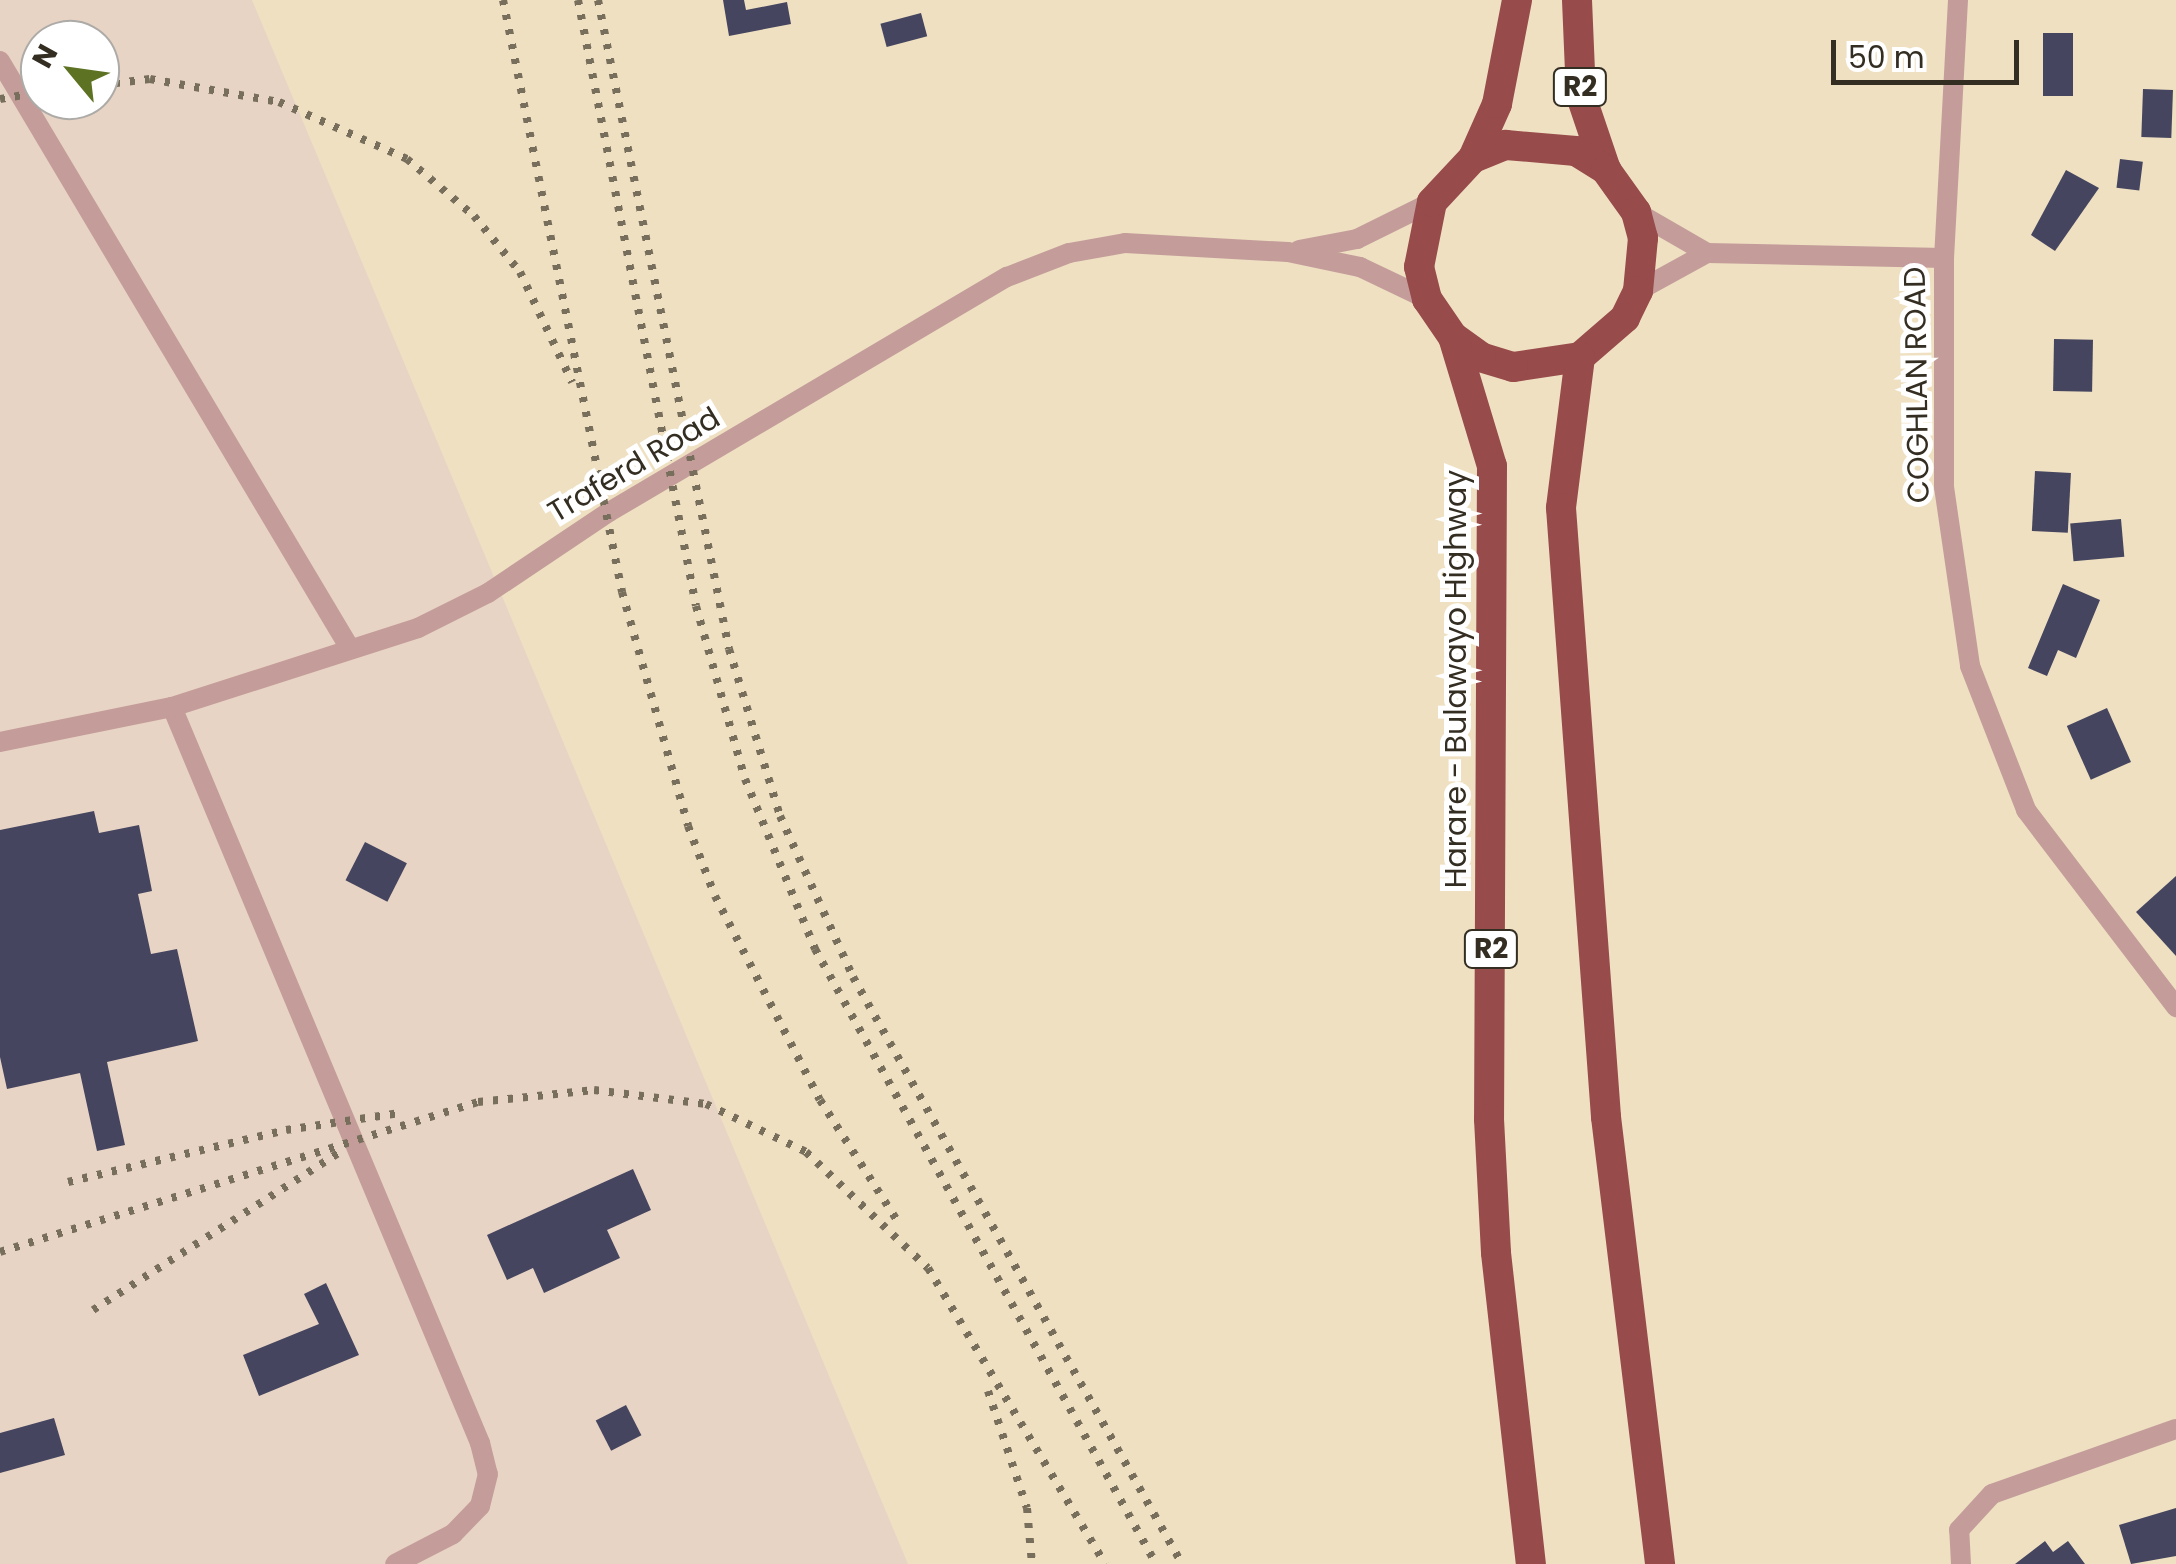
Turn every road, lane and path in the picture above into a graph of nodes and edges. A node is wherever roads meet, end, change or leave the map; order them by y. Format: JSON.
{"nodes":[{"id":1,"x":1517,"y":0,"type":"edge"},
{"id":2,"x":1577,"y":0,"type":"edge"},
{"id":3,"x":1958,"y":0,"type":"edge"},
{"id":4,"x":0,"y":61,"type":"edge"},
{"id":5,"x":1474,"y":158,"type":"junction"},
{"id":6,"x":1606,"y":170,"type":"junction"},
{"id":7,"x":1432,"y":202,"type":"junction"},
{"id":8,"x":1636,"y":212,"type":"junction"},
{"id":9,"x":1288,"y":252,"type":"junction"},
{"id":10,"x":1707,"y":253,"type":"junction"},
{"id":11,"x":1944,"y":258,"type":"junction"},
{"id":12,"x":1638,"y":292,"type":"junction"},
{"id":13,"x":1428,"y":299,"type":"junction"},
{"id":14,"x":1454,"y":337,"type":"junction"},
{"id":15,"x":1580,"y":357,"type":"junction"},
{"id":16,"x":349,"y":647,"type":"junction"},
{"id":17,"x":172,"y":707,"type":"junction"},
{"id":18,"x":0,"y":742,"type":"edge"},
{"id":19,"x":2176,"y":1007,"type":"edge"},
{"id":20,"x":2176,"y":1429,"type":"edge"},
{"id":21,"x":395,"y":1564,"type":"edge"},
{"id":22,"x":1531,"y":1564,"type":"edge"},
{"id":23,"x":1660,"y":1564,"type":"edge"},
{"id":24,"x":1961,"y":1564,"type":"edge"}],
"edges":[{"from":1,"to":5,"type":"highway","number":"R2"},
{"from":2,"to":6,"type":"highway","number":"R2"},
{"from":3,"to":11,"type":"street","name":"COGHLAN ROAD"},
{"from":4,"to":16,"type":"street"},
{"from":5,"to":6,"type":"highway","number":"R2"},
{"from":5,"to":7,"type":"highway","number":"R2"},
{"from":6,"to":8,"type":"highway","number":"R2"},
{"from":7,"to":9,"type":"street","name":"Traferd Road"},
{"from":7,"to":13,"type":"highway","name":"Harare - Bulawayo Highway","number":"R2"},
{"from":8,"to":10,"type":"street"},
{"from":8,"to":12,"type":"highway","number":"R2"},
{"from":9,"to":13,"type":"street","name":"Traferd Road"},
{"from":9,"to":16,"type":"street","name":"Traferd Road"},
{"from":10,"to":11,"type":"street"},
{"from":10,"to":12,"type":"street"},
{"from":11,"to":19,"type":"street","name":"COGHLAN ROAD"},
{"from":12,"to":15,"type":"highway"},
{"from":13,"to":14,"type":"highway","name":"Harare - Bulawayo Highway","number":"R2"},
{"from":14,"to":15,"type":"highway","name":"Harare - Bulawayo Highway","number":"R2"},
{"from":14,"to":22,"type":"highway","name":"Harare - Bulawayo Highway","number":"R2"},
{"from":15,"to":23,"type":"highway"},
{"from":16,"to":17,"type":"street","name":"Traferd Road"},
{"from":17,"to":18,"type":"street","name":"Traferd Road"},
{"from":17,"to":21,"type":"street"},
{"from":20,"to":24,"type":"street"}]}
